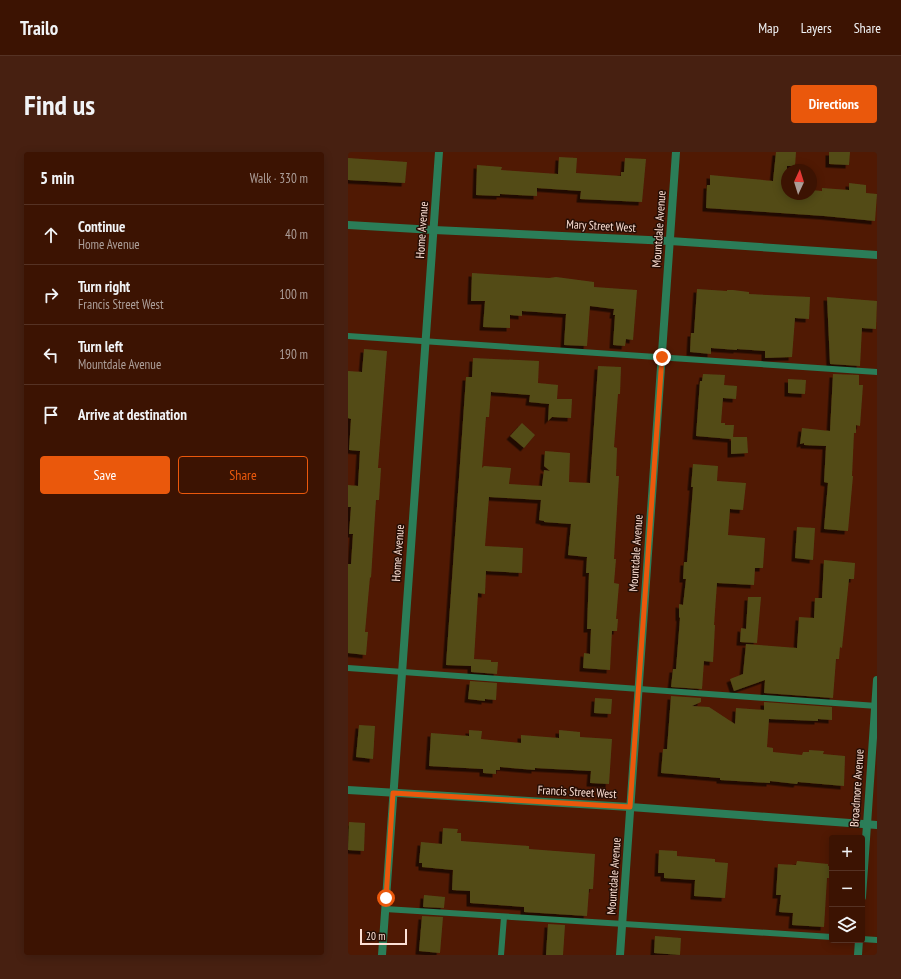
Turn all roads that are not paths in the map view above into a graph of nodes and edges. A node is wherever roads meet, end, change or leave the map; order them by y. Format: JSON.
{"nodes":[{"id":1,"x":439,"y":152,"type":"edge"},
{"id":2,"x":676,"y":152,"type":"edge"},
{"id":3,"x":348,"y":225,"type":"edge"},
{"id":4,"x":434,"y":230,"type":"junction"},
{"id":5,"x":670,"y":241,"type":"junction"},
{"id":6,"x":877,"y":255,"type":"edge"},
{"id":7,"x":348,"y":336,"type":"edge"},
{"id":8,"x":426,"y":341,"type":"junction"},
{"id":9,"x":662,"y":357,"type":"junction"},
{"id":10,"x":877,"y":372,"type":"edge"},
{"id":11,"x":348,"y":668,"type":"edge"},
{"id":12,"x":402,"y":672,"type":"junction"},
{"id":13,"x":877,"y":680,"type":"edge"},
{"id":14,"x":639,"y":689,"type":"junction"},
{"id":15,"x":876,"y":706,"type":"edge"},
{"id":16,"x":348,"y":790,"type":"edge"},
{"id":17,"x":393,"y":793,"type":"junction"},
{"id":18,"x":630,"y":807,"type":"junction"},
{"id":19,"x":867,"y":824,"type":"junction"},
{"id":20,"x":877,"y":825,"type":"edge"},
{"id":21,"x":864,"y":871,"type":"edge"},
{"id":22,"x":385,"y":909,"type":"junction"},
{"id":23,"x":504,"y":917,"type":"junction"},
{"id":24,"x":622,"y":924,"type":"junction"},
{"id":25,"x":829,"y":937,"type":"edge"},
{"id":26,"x":865,"y":939,"type":"edge"},
{"id":27,"x":877,"y":940,"type":"edge"},
{"id":28,"x":859,"y":943,"type":"edge"},
{"id":29,"x":382,"y":955,"type":"edge"},
{"id":30,"x":501,"y":955,"type":"edge"},
{"id":31,"x":620,"y":955,"type":"edge"},
{"id":32,"x":858,"y":955,"type":"edge"}],
"edges":[{"from":1,"to":4,"type":"street","name":"Home Avenue"},
{"from":2,"to":5,"type":"street","name":"Mountdale Avenue"},
{"from":3,"to":4,"type":"street","name":"Mary Street West"},
{"from":4,"to":5,"type":"street","name":"Mary Street West"},
{"from":4,"to":8,"type":"street","name":"Home Avenue"},
{"from":5,"to":6,"type":"street","name":"Mary Street West"},
{"from":5,"to":9,"type":"street","name":"Mountdale Avenue"},
{"from":7,"to":8,"type":"lane"},
{"from":8,"to":9,"type":"lane"},
{"from":8,"to":12,"type":"street","name":"Home Avenue"},
{"from":9,"to":10,"type":"lane"},
{"from":9,"to":14,"type":"street","name":"Mountdale Avenue"},
{"from":11,"to":12,"type":"lane"},
{"from":12,"to":14,"type":"lane"},
{"from":12,"to":17,"type":"street","name":"Home Avenue"},
{"from":13,"to":15,"type":"street","name":"Broadmore Avenue"},
{"from":14,"to":15,"type":"lane"},
{"from":14,"to":18,"type":"street","name":"Mountdale Avenue"},
{"from":15,"to":19,"type":"street","name":"Broadmore Avenue"},
{"from":16,"to":17,"type":"street","name":"Francis Street West"},
{"from":17,"to":18,"type":"street","name":"Francis Street West"},
{"from":17,"to":22,"type":"street","name":"Home Avenue"},
{"from":18,"to":19,"type":"street","name":"Francis Street West"},
{"from":18,"to":24,"type":"street","name":"Mountdale Avenue"},
{"from":19,"to":20,"type":"street","name":"Francis Street West"},
{"from":19,"to":21,"type":"street","name":"Broadmore Avenue"},
{"from":22,"to":23,"type":"lane"},
{"from":22,"to":29,"type":"street","name":"Home Avenue"},
{"from":23,"to":24,"type":"lane"},
{"from":23,"to":30,"type":"lane"},
{"from":24,"to":25,"type":"lane"},
{"from":24,"to":31,"type":"street","name":"Mountdale Avenue"},
{"from":26,"to":27,"type":"lane"},
{"from":28,"to":32,"type":"street"}]}
